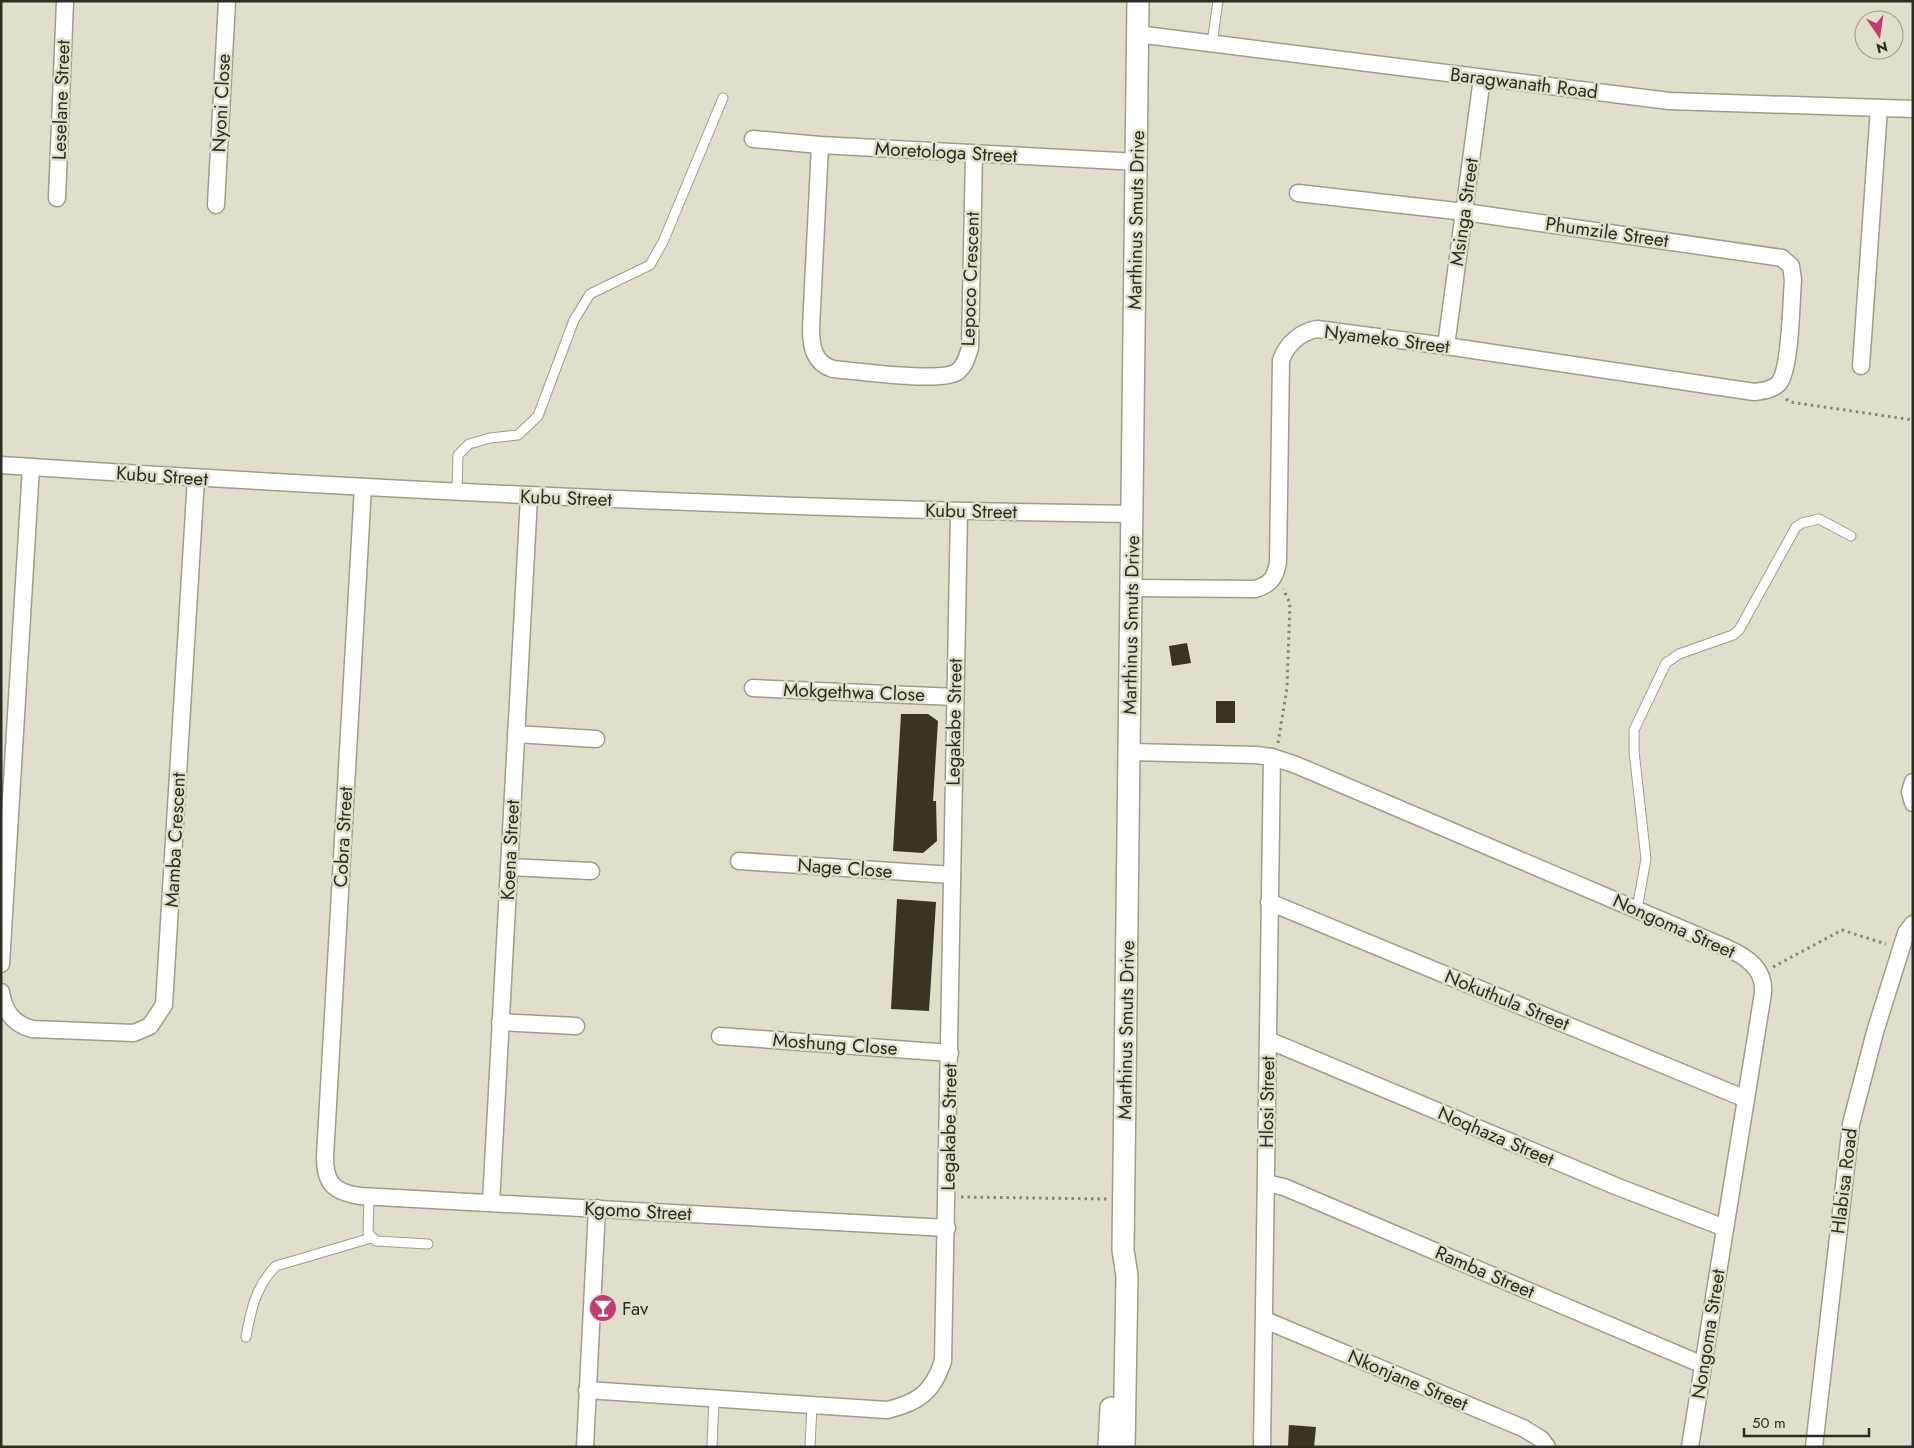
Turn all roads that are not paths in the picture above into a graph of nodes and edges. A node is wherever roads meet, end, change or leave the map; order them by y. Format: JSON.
{"nodes":[{"id":1,"x":65,"y":1,"type":"edge"},
{"id":2,"x":227,"y":1,"type":"edge"},
{"id":3,"x":1138,"y":1,"type":"edge"},
{"id":4,"x":1218,"y":1,"type":"edge"},
{"id":5,"x":1137,"y":34,"type":"junction"},
{"id":6,"x":1212,"y":43,"type":"junction"},
{"id":7,"x":1482,"y":78,"type":"junction"},
{"id":8,"x":724,"y":98,"type":"dead end"},
{"id":9,"x":1879,"y":108,"type":"junction"},
{"id":10,"x":1913,"y":109,"type":"edge"},
{"id":11,"x":753,"y":139,"type":"dead end"},
{"id":12,"x":820,"y":145,"type":"junction"},
{"id":13,"x":974,"y":154,"type":"junction"},
{"id":14,"x":1138,"y":162,"type":"junction"},
{"id":15,"x":1298,"y":193,"type":"dead end"},
{"id":16,"x":57,"y":198,"type":"dead end"},
{"id":17,"x":216,"y":205,"type":"dead end"},
{"id":18,"x":1465,"y":212,"type":"junction"},
{"id":19,"x":1446,"y":346,"type":"junction"},
{"id":20,"x":1861,"y":366,"type":"dead end"},
{"id":21,"x":1774,"y":387,"type":"joint"},
{"id":22,"x":1,"y":465,"type":"edge"},
{"id":23,"x":31,"y":467,"type":"junction"},
{"id":24,"x":196,"y":478,"type":"junction"},
{"id":25,"x":363,"y":487,"type":"junction"},
{"id":26,"x":457,"y":492,"type":"junction"},
{"id":27,"x":529,"y":497,"type":"junction"},
{"id":28,"x":959,"y":512,"type":"junction"},
{"id":29,"x":1132,"y":514,"type":"junction"},
{"id":30,"x":1852,"y":536,"type":"dead end"},
{"id":31,"x":1131,"y":588,"type":"junction"},
{"id":32,"x":753,"y":688,"type":"dead end"},
{"id":33,"x":955,"y":697,"type":"junction"},
{"id":34,"x":516,"y":734,"type":"junction"},
{"id":35,"x":596,"y":739,"type":"dead end"},
{"id":36,"x":1130,"y":752,"type":"junction"},
{"id":37,"x":1274,"y":757,"type":"junction"},
{"id":38,"x":1913,"y":782,"type":"edge"},
{"id":39,"x":1913,"y":803,"type":"edge"},
{"id":40,"x":739,"y":861,"type":"dead end"},
{"id":41,"x":509,"y":867,"type":"junction"},
{"id":42,"x":592,"y":871,"type":"dead end"},
{"id":43,"x":952,"y":875,"type":"junction"},
{"id":44,"x":1269,"y":902,"type":"junction"},
{"id":45,"x":1638,"y":909,"type":"junction"},
{"id":46,"x":1913,"y":924,"type":"edge"},
{"id":47,"x":1,"y":964,"type":"edge"},
{"id":48,"x":1,"y":992,"type":"edge"},
{"id":49,"x":500,"y":1022,"type":"junction"},
{"id":50,"x":576,"y":1026,"type":"dead end"},
{"id":51,"x":720,"y":1036,"type":"dead end"},
{"id":52,"x":1268,"y":1040,"type":"junction"},
{"id":53,"x":950,"y":1053,"type":"junction"},
{"id":54,"x":1746,"y":1099,"type":"junction"},
{"id":55,"x":1266,"y":1183,"type":"junction"},
{"id":56,"x":332,"y":1185,"type":"joint"},
{"id":57,"x":369,"y":1196,"type":"junction"},
{"id":58,"x":491,"y":1203,"type":"junction"},
{"id":59,"x":597,"y":1208,"type":"junction"},
{"id":60,"x":947,"y":1228,"type":"junction"},
{"id":61,"x":1725,"y":1228,"type":"junction"},
{"id":62,"x":371,"y":1238,"type":"junction"},
{"id":63,"x":428,"y":1244,"type":"dead end"},
{"id":64,"x":1123,"y":1250,"type":"junction"},
{"id":65,"x":1265,"y":1320,"type":"junction"},
{"id":66,"x":246,"y":1336,"type":"dead end"},
{"id":67,"x":1703,"y":1365,"type":"junction"},
{"id":68,"x":587,"y":1390,"type":"junction"},
{"id":69,"x":714,"y":1399,"type":"junction"},
{"id":70,"x":812,"y":1405,"type":"junction"},
{"id":71,"x":585,"y":1447,"type":"edge"},
{"id":72,"x":712,"y":1447,"type":"edge"},
{"id":73,"x":810,"y":1447,"type":"edge"},
{"id":74,"x":1109,"y":1447,"type":"edge"},
{"id":75,"x":1124,"y":1447,"type":"edge"},
{"id":76,"x":1262,"y":1447,"type":"edge"},
{"id":77,"x":1547,"y":1447,"type":"edge"},
{"id":78,"x":1690,"y":1447,"type":"edge"},
{"id":79,"x":1814,"y":1447,"type":"edge"}],
"edges":[{"from":1,"to":16,"type":"street","name":"Leselane Street"},
{"from":2,"to":17,"type":"street","name":"Nyoni Close"},
{"from":3,"to":5,"type":"street","name":"Marthinus Smuts Drive"},
{"from":4,"to":6,"type":"lane"},
{"from":5,"to":6,"type":"street","name":"Baragwanath Road"},
{"from":5,"to":14,"type":"street","name":"Marthinus Smuts Drive"},
{"from":6,"to":7,"type":"street","name":"Baragwanath Road"},
{"from":7,"to":9,"type":"street","name":"Baragwanath Road"},
{"from":7,"to":18,"type":"street","name":"Msinga Street"},
{"from":8,"to":26,"type":"lane"},
{"from":9,"to":10,"type":"street","name":"Baragwanath Road"},
{"from":9,"to":20,"type":"street"},
{"from":11,"to":12,"type":"street","name":"Moretologa Street"},
{"from":12,"to":13,"type":"street","name":"Moretologa Street"},
{"from":12,"to":13,"type":"street","name":"Lepoco Crescent"},
{"from":13,"to":14,"type":"street","name":"Moretologa Street"},
{"from":14,"to":29,"type":"street","name":"Marthinus Smuts Drive"},
{"from":15,"to":18,"type":"street","name":"Phumzile Street"},
{"from":18,"to":19,"type":"street","name":"Msinga Street"},
{"from":18,"to":21,"type":"street","name":"Phumzile Street"},
{"from":19,"to":21,"type":"street","name":"Nyameko Street"},
{"from":19,"to":31,"type":"street","name":"Nyameko Street"},
{"from":22,"to":23,"type":"street","name":"Kubu Street"},
{"from":23,"to":24,"type":"street","name":"Kubu Street"},
{"from":23,"to":47,"type":"street"},
{"from":24,"to":25,"type":"street","name":"Kubu Street"},
{"from":24,"to":48,"type":"street","name":"Mamba Crescent"},
{"from":25,"to":26,"type":"street","name":"Kubu Street"},
{"from":25,"to":56,"type":"street","name":"Cobra Street"},
{"from":26,"to":27,"type":"street","name":"Kubu Street"},
{"from":27,"to":28,"type":"street","name":"Kubu Street"},
{"from":27,"to":34,"type":"street","name":"Koena Street"},
{"from":28,"to":29,"type":"street","name":"Kubu Street"},
{"from":28,"to":33,"type":"street","name":"Legakabe Street"},
{"from":29,"to":31,"type":"street","name":"Marthinus Smuts Drive"},
{"from":30,"to":45,"type":"lane"},
{"from":31,"to":36,"type":"street","name":"Marthinus Smuts Drive"},
{"from":32,"to":33,"type":"street","name":"Mokgethwa Close"},
{"from":33,"to":43,"type":"street","name":"Legakabe Street"},
{"from":34,"to":35,"type":"street"},
{"from":34,"to":41,"type":"street","name":"Koena Street"},
{"from":36,"to":37,"type":"street","name":"Nongoma Street"},
{"from":36,"to":64,"type":"street","name":"Marthinus Smuts Drive"},
{"from":37,"to":44,"type":"street","name":"Hlosi Street"},
{"from":37,"to":45,"type":"street","name":"Nongoma Street"},
{"from":38,"to":39,"type":"street"},
{"from":40,"to":43,"type":"street","name":"Nage Close"},
{"from":41,"to":42,"type":"street"},
{"from":41,"to":49,"type":"street","name":"Koena Street"},
{"from":43,"to":53,"type":"street","name":"Legakabe Street"},
{"from":44,"to":52,"type":"street","name":"Hlosi Street"},
{"from":44,"to":54,"type":"street","name":"Nokuthula Street"},
{"from":45,"to":54,"type":"street","name":"Nongoma Street"},
{"from":46,"to":79,"type":"street","name":"Hlabisa Road"},
{"from":49,"to":50,"type":"street"},
{"from":49,"to":58,"type":"street","name":"Koena Street"},
{"from":51,"to":53,"type":"street","name":"Moshung Close"},
{"from":52,"to":55,"type":"street","name":"Hlosi Street"},
{"from":52,"to":61,"type":"street","name":"Noqhaza Street"},
{"from":53,"to":60,"type":"street","name":"Legakabe Street"},
{"from":54,"to":61,"type":"street","name":"Nongoma Street"},
{"from":55,"to":65,"type":"street","name":"Hlosi Street"},
{"from":55,"to":67,"type":"street","name":"Ramba Street"},
{"from":56,"to":57,"type":"street","name":"Kgomo Street"},
{"from":57,"to":58,"type":"street","name":"Kgomo Street"},
{"from":57,"to":62,"type":"lane"},
{"from":58,"to":59,"type":"street","name":"Kgomo Street"},
{"from":59,"to":60,"type":"street","name":"Kgomo Street"},
{"from":59,"to":68,"type":"street"},
{"from":60,"to":70,"type":"street","name":"Legakabe Street"},
{"from":61,"to":67,"type":"street","name":"Nongoma Street"},
{"from":62,"to":63,"type":"lane"},
{"from":62,"to":66,"type":"lane"},
{"from":64,"to":74,"type":"street","name":"Marthinus Smuts Drive"},
{"from":64,"to":75,"type":"street","name":"Marthinus Smuts Drive"},
{"from":65,"to":76,"type":"street","name":"Hlosi Street"},
{"from":65,"to":77,"type":"street","name":"Nkonjane Street"},
{"from":67,"to":78,"type":"street","name":"Nongoma Street"},
{"from":68,"to":69,"type":"street","name":"Legakabe Street"},
{"from":68,"to":71,"type":"street"},
{"from":69,"to":70,"type":"street","name":"Legakabe Street"},
{"from":69,"to":72,"type":"lane"},
{"from":70,"to":73,"type":"lane"}]}
